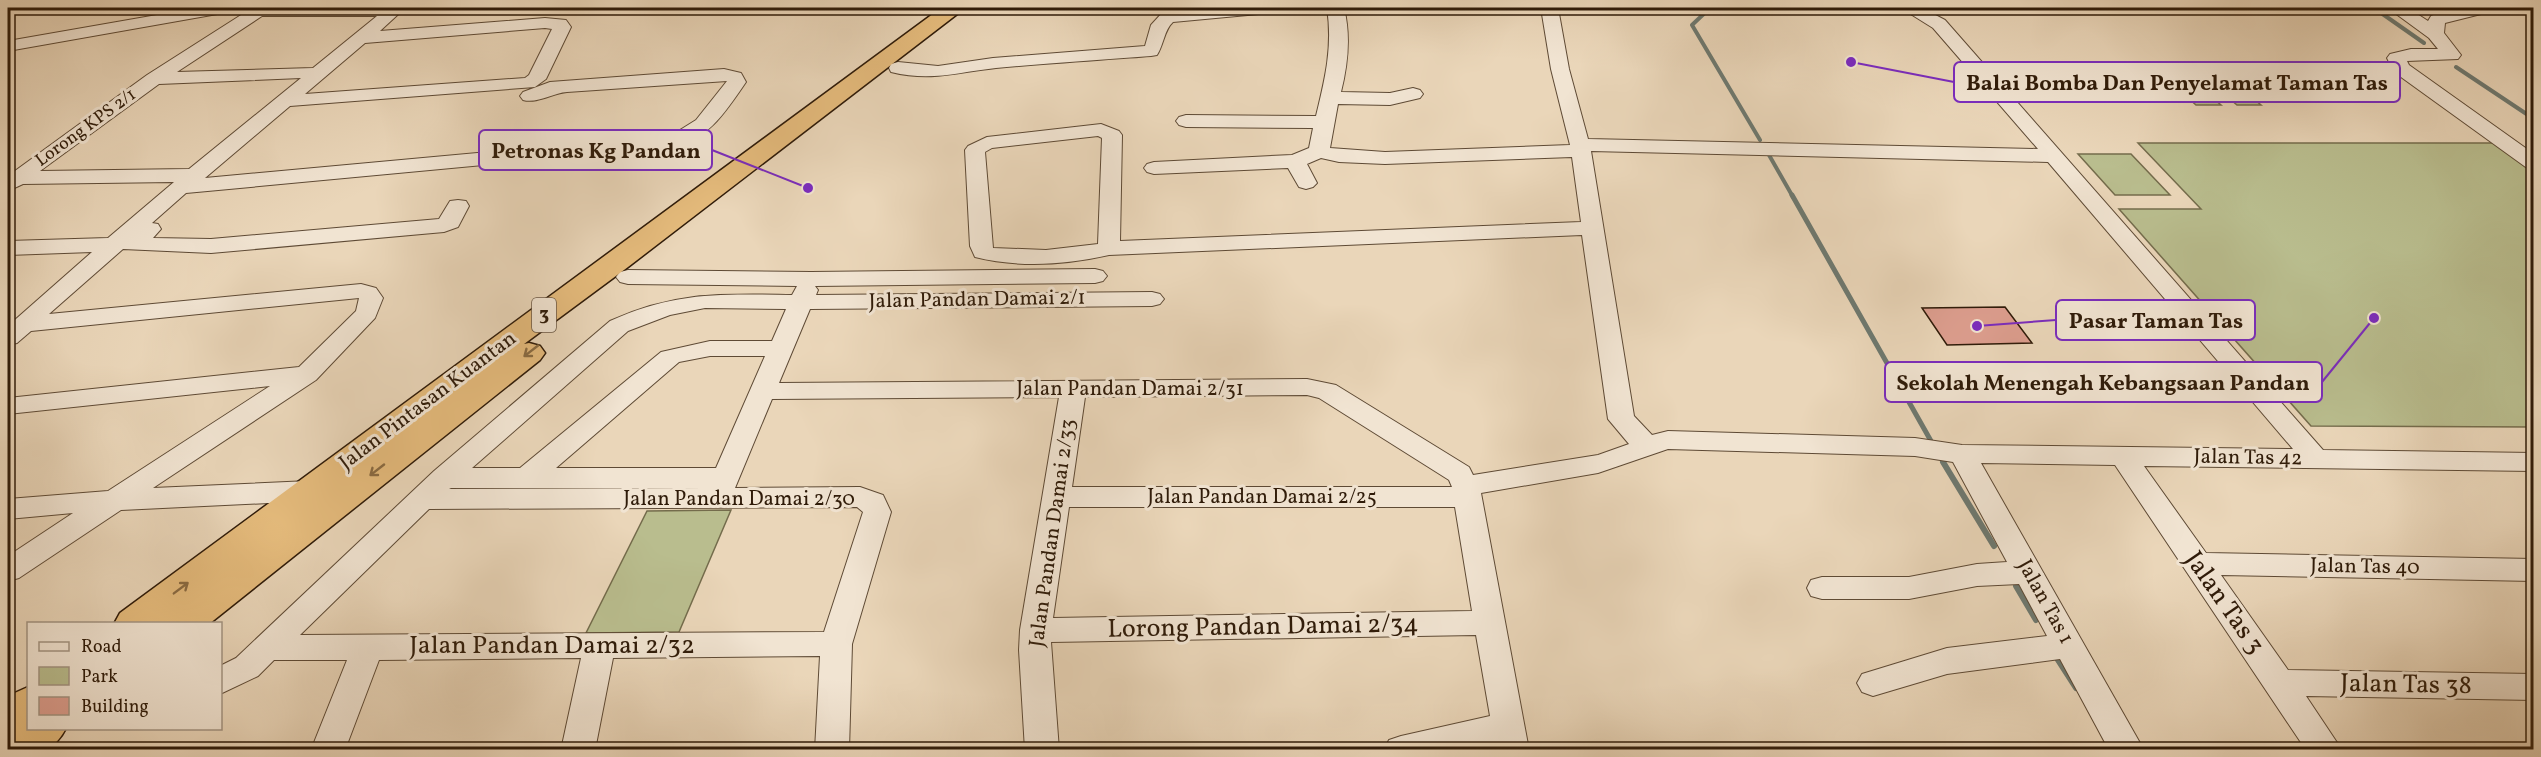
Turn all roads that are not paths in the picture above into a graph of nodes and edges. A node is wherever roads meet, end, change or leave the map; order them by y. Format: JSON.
{"nodes":[{"id":1,"x":224,"y":8,"type":"edge"},
{"id":2,"x":954,"y":8,"type":"edge"},
{"id":3,"x":976,"y":8,"type":"edge"},
{"id":4,"x":1269,"y":8,"type":"edge"},
{"id":5,"x":1336,"y":8,"type":"edge"},
{"id":6,"x":1549,"y":8,"type":"edge"},
{"id":7,"x":1910,"y":8,"type":"edge"},
{"id":8,"x":2397,"y":8,"type":"edge"},
{"id":9,"x":2483,"y":8,"type":"edge"},
{"id":10,"x":260,"y":9,"type":"edge"},
{"id":11,"x":388,"y":9,"type":"edge"},
{"id":12,"x":2436,"y":34,"type":"junction"},
{"id":13,"x":361,"y":38,"type":"junction"},
{"id":14,"x":8,"y":46,"type":"edge"},
{"id":15,"x":898,"y":68,"type":"junction"},
{"id":16,"x":307,"y":72,"type":"junction"},
{"id":17,"x":154,"y":79,"type":"junction"},
{"id":18,"x":1413,"y":94,"type":"dead end"},
{"id":19,"x":530,"y":96,"type":"dead end"},
{"id":20,"x":1331,"y":98,"type":"junction"},
{"id":21,"x":284,"y":101,"type":"junction"},
{"id":22,"x":1186,"y":121,"type":"dead end"},
{"id":23,"x":1322,"y":122,"type":"junction"},
{"id":24,"x":1580,"y":148,"type":"junction"},
{"id":25,"x":1319,"y":151,"type":"junction"},
{"id":26,"x":2055,"y":156,"type":"junction"},
{"id":27,"x":1295,"y":161,"type":"junction"},
{"id":28,"x":2534,"y":164,"type":"edge"},
{"id":29,"x":1154,"y":168,"type":"dead end"},
{"id":30,"x":187,"y":179,"type":"junction"},
{"id":31,"x":12,"y":181,"type":"edge"},
{"id":32,"x":1306,"y":183,"type":"dead end"},
{"id":33,"x":458,"y":206,"type":"dead end"},
{"id":34,"x":134,"y":227,"type":"junction"},
{"id":35,"x":1591,"y":228,"type":"junction"},
{"id":36,"x":112,"y":245,"type":"junction"},
{"id":37,"x":31,"y":247,"type":"junction"},
{"id":38,"x":8,"y":248,"type":"edge"},
{"id":39,"x":1109,"y":248,"type":"junction"},
{"id":40,"x":8,"y":265,"type":"edge"},
{"id":41,"x":992,"y":267,"type":"junction"},
{"id":42,"x":1095,"y":276,"type":"dead end"},
{"id":43,"x":628,"y":277,"type":"junction"},
{"id":44,"x":806,"y":290,"type":"junction"},
{"id":45,"x":1152,"y":298,"type":"dead end"},
{"id":46,"x":16,"y":331,"type":"edge"},
{"id":47,"x":780,"y":350,"type":"junction"},
{"id":48,"x":307,"y":374,"type":"junction"},
{"id":49,"x":1073,"y":389,"type":"junction"},
{"id":50,"x":762,"y":391,"type":"junction"},
{"id":51,"x":8,"y":406,"type":"edge"},
{"id":52,"x":1647,"y":446,"type":"junction"},
{"id":53,"x":1962,"y":454,"type":"junction"},
{"id":54,"x":2123,"y":456,"type":"junction"},
{"id":55,"x":2316,"y":459,"type":"junction"},
{"id":56,"x":2534,"y":462,"type":"edge"},
{"id":57,"x":528,"y":477,"type":"junction"},
{"id":58,"x":444,"y":478,"type":"junction"},
{"id":59,"x":721,"y":488,"type":"junction"},
{"id":60,"x":309,"y":491,"type":"junction"},
{"id":61,"x":1467,"y":491,"type":"junction"},
{"id":62,"x":1056,"y":497,"type":"junction"},
{"id":63,"x":422,"y":499,"type":"junction"},
{"id":64,"x":114,"y":500,"type":"junction"},
{"id":65,"x":8,"y":509,"type":"edge"},
{"id":66,"x":2197,"y":564,"type":"junction"},
{"id":67,"x":8,"y":570,"type":"edge"},
{"id":68,"x":2534,"y":570,"type":"edge"},
{"id":69,"x":2028,"y":572,"type":"junction"},
{"id":70,"x":1822,"y":588,"type":"dead end"},
{"id":71,"x":137,"y":622,"type":"edge"},
{"id":72,"x":183,"y":622,"type":"edge"},
{"id":73,"x":1490,"y":623,"type":"junction"},
{"id":74,"x":1036,"y":630,"type":"junction"},
{"id":75,"x":836,"y":644,"type":"junction"},
{"id":76,"x":2069,"y":645,"type":"junction"},
{"id":77,"x":600,"y":646,"type":"junction"},
{"id":78,"x":368,"y":647,"type":"junction"},
{"id":79,"x":268,"y":648,"type":"junction"},
{"id":80,"x":222,"y":680,"type":"edge"},
{"id":81,"x":1873,"y":683,"type":"dead end"},
{"id":82,"x":2279,"y":683,"type":"junction"},
{"id":83,"x":2534,"y":687,"type":"edge"},
{"id":84,"x":27,"y":705,"type":"edge"},
{"id":85,"x":8,"y":720,"type":"edge"},
{"id":86,"x":44,"y":730,"type":"edge"},
{"id":87,"x":1510,"y":738,"type":"edge"},
{"id":88,"x":17,"y":750,"type":"edge"},
{"id":89,"x":327,"y":750,"type":"edge"},
{"id":90,"x":578,"y":750,"type":"edge"},
{"id":91,"x":832,"y":750,"type":"edge"},
{"id":92,"x":1042,"y":750,"type":"edge"},
{"id":93,"x":1401,"y":750,"type":"edge"},
{"id":94,"x":2127,"y":750,"type":"edge"},
{"id":95,"x":2325,"y":750,"type":"edge"}],
"edges":[{"from":1,"to":14,"type":"street"},
{"from":2,"to":60,"type":"highway","name":"Jalan Pintasan Kuantan","number":"3"},
{"from":3,"to":15,"type":"highway","name":"Jalan Pintasan Kuantan","number":"3"},
{"from":4,"to":15,"type":"street"},
{"from":5,"to":20,"type":"street"},
{"from":6,"to":24,"type":"street"},
{"from":7,"to":26,"type":"street"},
{"from":8,"to":12,"type":"street"},
{"from":9,"to":12,"type":"street"},
{"from":10,"to":11,"type":"street"},
{"from":10,"to":17,"type":"street","name":"Lorong KPS 2/1"},
{"from":11,"to":13,"type":"street"},
{"from":11,"to":16,"type":"street"},
{"from":12,"to":28,"type":"street"},
{"from":13,"to":21,"type":"street"},
{"from":13,"to":21,"type":"street"},
{"from":15,"to":43,"type":"highway","name":"Jalan Pintasan Kuantan","number":"3"},
{"from":16,"to":17,"type":"street"},
{"from":16,"to":30,"type":"street"},
{"from":17,"to":31,"type":"street","name":"Lorong KPS 2/1"},
{"from":18,"to":20,"type":"street"},
{"from":19,"to":30,"type":"street"},
{"from":20,"to":23,"type":"street"},
{"from":21,"to":30,"type":"street"},
{"from":22,"to":23,"type":"street"},
{"from":23,"to":25,"type":"street"},
{"from":24,"to":25,"type":"street"},
{"from":24,"to":26,"type":"street"},
{"from":24,"to":35,"type":"street"},
{"from":25,"to":27,"type":"street"},
{"from":26,"to":55,"type":"street"},
{"from":27,"to":29,"type":"street"},
{"from":27,"to":32,"type":"street"},
{"from":30,"to":31,"type":"street"},
{"from":30,"to":34,"type":"street"},
{"from":33,"to":34,"type":"street"},
{"from":34,"to":36,"type":"street"},
{"from":35,"to":39,"type":"street"},
{"from":35,"to":52,"type":"street"},
{"from":36,"to":37,"type":"street"},
{"from":36,"to":46,"type":"street"},
{"from":37,"to":38,"type":"street"},
{"from":37,"to":40,"type":"street"},
{"from":39,"to":41,"type":"street"},
{"from":39,"to":41,"type":"street"},
{"from":41,"to":42,"type":"street"},
{"from":41,"to":44,"type":"street"},
{"from":43,"to":44,"type":"street"},
{"from":43,"to":72,"type":"highway","name":"Jalan Pintasan Kuantan","number":"3","one_way":true},
{"from":44,"to":45,"type":"street","name":"Jalan Pandan Damai 2/1"},
{"from":44,"to":47,"type":"street"},
{"from":44,"to":58,"type":"street"},
{"from":46,"to":48,"type":"street"},
{"from":47,"to":50,"type":"street"},
{"from":47,"to":57,"type":"street"},
{"from":48,"to":51,"type":"street"},
{"from":48,"to":64,"type":"street"},
{"from":49,"to":50,"type":"street","name":"Jalan Pandan Damai 2/31"},
{"from":49,"to":61,"type":"street","name":"Jalan Pandan Damai 2/31"},
{"from":49,"to":62,"type":"street","name":"Jalan Pandan Damai 2/33"},
{"from":50,"to":59,"type":"street"},
{"from":52,"to":53,"type":"street","name":"Jalan Tas 42"},
{"from":52,"to":61,"type":"street","name":"Jalan Pandan Damai 2/25"},
{"from":53,"to":54,"type":"street","name":"Jalan Tas 42"},
{"from":53,"to":69,"type":"street","name":"Jalan Tas 1"},
{"from":54,"to":55,"type":"street","name":"Jalan Tas 42"},
{"from":54,"to":66,"type":"street","name":"Jalan Tas 3"},
{"from":55,"to":56,"type":"street","name":"Jalan Tas 42"},
{"from":57,"to":58,"type":"street"},
{"from":57,"to":59,"type":"street"},
{"from":58,"to":63,"type":"street"},
{"from":59,"to":63,"type":"street","name":"Jalan Pandan Damai 2/30"},
{"from":59,"to":75,"type":"street","name":"Jalan Pandan Damai 2/30"},
{"from":60,"to":64,"type":"street"},
{"from":71,"to":60,"type":"highway","name":"Jalan Pintasan Kuantan","number":"3","one_way":true},
{"from":61,"to":62,"type":"street","name":"Jalan Pandan Damai 2/25"},
{"from":61,"to":73,"type":"street"},
{"from":62,"to":74,"type":"street","name":"Jalan Pandan Damai 2/33"},
{"from":63,"to":79,"type":"street"},
{"from":64,"to":65,"type":"street"},
{"from":64,"to":67,"type":"street"},
{"from":66,"to":68,"type":"street","name":"Jalan Tas 40"},
{"from":66,"to":82,"type":"street","name":"Jalan Tas 3"},
{"from":69,"to":70,"type":"street"},
{"from":69,"to":76,"type":"street","name":"Jalan Tas 1"},
{"from":73,"to":74,"type":"street","name":"Lorong Pandan Damai 2/34"},
{"from":73,"to":87,"type":"street"},
{"from":74,"to":92,"type":"street","name":"Jalan Pandan Damai 2/33"},
{"from":75,"to":77,"type":"street","name":"Jalan Pandan Damai 2/32"},
{"from":75,"to":91,"type":"street","name":"Jalan Pandan Damai 2/30"},
{"from":76,"to":81,"type":"street"},
{"from":76,"to":94,"type":"street","name":"Jalan Tas 1"},
{"from":77,"to":78,"type":"street","name":"Jalan Pandan Damai 2/32"},
{"from":77,"to":90,"type":"street"},
{"from":78,"to":79,"type":"street","name":"Jalan Pandan Damai 2/32"},
{"from":78,"to":89,"type":"street"},
{"from":79,"to":80,"type":"street"},
{"from":82,"to":83,"type":"street","name":"Jalan Tas 38"},
{"from":82,"to":95,"type":"street","name":"Jalan Tas 3"},
{"from":84,"to":85,"type":"highway"},
{"from":86,"to":88,"type":"highway"},
{"from":87,"to":93,"type":"street"}]}
